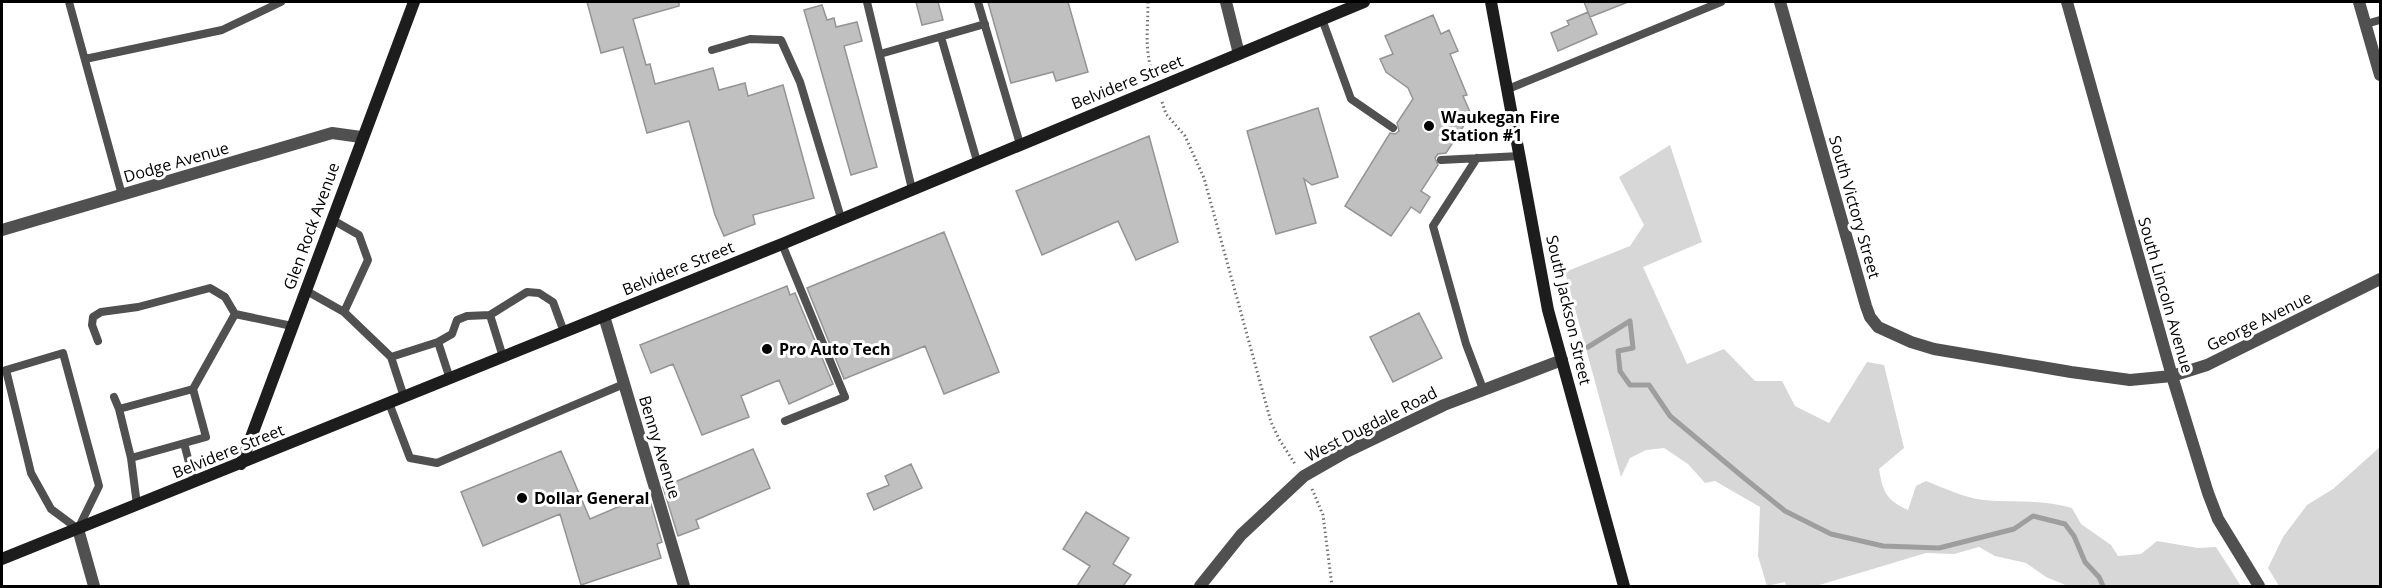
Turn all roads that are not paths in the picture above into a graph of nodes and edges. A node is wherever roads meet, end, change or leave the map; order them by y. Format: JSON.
{"nodes":[{"id":1,"x":69,"y":2,"type":"edge"},
{"id":2,"x":280,"y":2,"type":"edge"},
{"id":3,"x":414,"y":2,"type":"edge"},
{"id":4,"x":867,"y":2,"type":"edge"},
{"id":5,"x":978,"y":2,"type":"edge"},
{"id":6,"x":1226,"y":2,"type":"edge"},
{"id":7,"x":1364,"y":2,"type":"edge"},
{"id":8,"x":1491,"y":2,"type":"edge"},
{"id":9,"x":1721,"y":2,"type":"edge"},
{"id":10,"x":1780,"y":2,"type":"edge"},
{"id":11,"x":2067,"y":2,"type":"edge"},
{"id":12,"x":2359,"y":2,"type":"edge"},
{"id":13,"x":1322,"y":19,"type":"junction"},
{"id":14,"x":2380,"y":20,"type":"edge"},
{"id":15,"x":985,"y":24,"type":"junction"},
{"id":16,"x":2366,"y":24,"type":"junction"},
{"id":17,"x":941,"y":37,"type":"junction"},
{"id":18,"x":712,"y":50,"type":"dead end"},
{"id":19,"x":880,"y":54,"type":"junction"},
{"id":20,"x":1239,"y":54,"type":"junction"},
{"id":21,"x":85,"y":59,"type":"junction"},
{"id":22,"x":2380,"y":75,"type":"edge"},
{"id":23,"x":1508,"y":89,"type":"junction"},
{"id":24,"x":1394,"y":128,"type":"dead end"},
{"id":25,"x":362,"y":137,"type":"junction"},
{"id":26,"x":1020,"y":144,"type":"junction"},
{"id":27,"x":1520,"y":156,"type":"junction"},
{"id":28,"x":1477,"y":158,"type":"junction"},
{"id":29,"x":1441,"y":160,"type":"dead end"},
{"id":30,"x":977,"y":161,"type":"junction"},
{"id":31,"x":912,"y":189,"type":"junction"},
{"id":32,"x":122,"y":195,"type":"junction"},
{"id":33,"x":841,"y":218,"type":"junction"},
{"id":34,"x":331,"y":219,"type":"junction"},
{"id":35,"x":2,"y":230,"type":"edge"},
{"id":36,"x":782,"y":244,"type":"junction"},
{"id":37,"x":2380,"y":279,"type":"edge"},
{"id":38,"x":305,"y":290,"type":"junction"},
{"id":39,"x":344,"y":312,"type":"junction"},
{"id":40,"x":235,"y":314,"type":"junction"},
{"id":41,"x":490,"y":315,"type":"junction"},
{"id":42,"x":604,"y":316,"type":"junction"},
{"id":43,"x":292,"y":326,"type":"junction"},
{"id":44,"x":564,"y":333,"type":"junction"},
{"id":45,"x":98,"y":341,"type":"dead end"},
{"id":46,"x":438,"y":342,"type":"junction"},
{"id":47,"x":1969,"y":354,"type":"joint"},
{"id":48,"x":391,"y":357,"type":"junction"},
{"id":49,"x":503,"y":357,"type":"junction"},
{"id":50,"x":1562,"y":360,"type":"junction"},
{"id":51,"x":2172,"y":376,"type":"junction"},
{"id":52,"x":450,"y":379,"type":"junction"},
{"id":53,"x":624,"y":384,"type":"junction"},
{"id":54,"x":193,"y":389,"type":"junction"},
{"id":55,"x":1483,"y":389,"type":"junction"},
{"id":56,"x":114,"y":397,"type":"dead end"},
{"id":57,"x":404,"y":397,"type":"junction"},
{"id":58,"x":389,"y":404,"type":"junction"},
{"id":59,"x":119,"y":409,"type":"junction"},
{"id":60,"x":785,"y":421,"type":"dead end"},
{"id":61,"x":181,"y":443,"type":"junction"},
{"id":62,"x":131,"y":458,"type":"junction"},
{"id":63,"x":241,"y":464,"type":"junction"},
{"id":64,"x":194,"y":482,"type":"junction"},
{"id":65,"x":137,"y":505,"type":"junction"},
{"id":66,"x":78,"y":529,"type":"junction"},
{"id":67,"x":2,"y":560,"type":"edge"},
{"id":68,"x":94,"y":586,"type":"edge"},
{"id":69,"x":684,"y":586,"type":"edge"},
{"id":70,"x":1200,"y":586,"type":"edge"},
{"id":71,"x":1624,"y":586,"type":"edge"},
{"id":72,"x":2259,"y":586,"type":"edge"}],
"edges":[{"from":1,"to":21,"type":"lane"},
{"from":2,"to":21,"type":"lane"},
{"from":3,"to":25,"type":"main road","name":"Glen Rock Avenue"},
{"from":4,"to":19,"type":"lane"},
{"from":5,"to":15,"type":"lane"},
{"from":6,"to":20,"type":"street"},
{"from":7,"to":13,"type":"main road","name":"Belvidere Street"},
{"from":8,"to":23,"type":"main road","name":"South Jackson Street"},
{"from":9,"to":23,"type":"lane"},
{"from":10,"to":47,"type":"street","name":"South Victory Street"},
{"from":11,"to":51,"type":"street","name":"South Lincoln Avenue"},
{"from":12,"to":16,"type":"street"},
{"from":13,"to":20,"type":"main road","name":"Belvidere Street"},
{"from":13,"to":24,"type":"lane"},
{"from":14,"to":16,"type":"lane"},
{"from":15,"to":17,"type":"lane"},
{"from":15,"to":26,"type":"lane"},
{"from":16,"to":22,"type":"street"},
{"from":17,"to":19,"type":"lane"},
{"from":17,"to":30,"type":"lane"},
{"from":18,"to":33,"type":"lane"},
{"from":19,"to":31,"type":"lane"},
{"from":20,"to":26,"type":"main road","name":"Belvidere Street"},
{"from":21,"to":32,"type":"lane"},
{"from":23,"to":27,"type":"main road","name":"South Jackson Street"},
{"from":25,"to":32,"type":"street","name":"Dodge Avenue"},
{"from":25,"to":34,"type":"main road","name":"Glen Rock Avenue"},
{"from":26,"to":30,"type":"main road","name":"Belvidere Street"},
{"from":27,"to":28,"type":"lane"},
{"from":27,"to":50,"type":"main road","name":"South Jackson Street"},
{"from":28,"to":29,"type":"lane"},
{"from":28,"to":55,"type":"lane"},
{"from":30,"to":31,"type":"main road","name":"Belvidere Street"},
{"from":31,"to":33,"type":"main road","name":"Belvidere Street"},
{"from":32,"to":35,"type":"street","name":"Dodge Avenue"},
{"from":33,"to":36,"type":"main road","name":"Belvidere Street"},
{"from":34,"to":38,"type":"main road","name":"Glen Rock Avenue"},
{"from":34,"to":39,"type":"lane"},
{"from":36,"to":42,"type":"main road","name":"Belvidere Street"},
{"from":36,"to":60,"type":"lane"},
{"from":37,"to":51,"type":"street","name":"George Avenue"},
{"from":38,"to":39,"type":"lane"},
{"from":38,"to":43,"type":"main road","name":"Glen Rock Avenue"},
{"from":39,"to":48,"type":"lane"},
{"from":40,"to":43,"type":"lane"},
{"from":40,"to":45,"type":"lane"},
{"from":40,"to":54,"type":"lane"},
{"from":41,"to":44,"type":"lane"},
{"from":41,"to":46,"type":"lane"},
{"from":41,"to":49,"type":"lane"},
{"from":42,"to":44,"type":"main road","name":"Belvidere Street"},
{"from":42,"to":53,"type":"street","name":"Benny Avenue"},
{"from":43,"to":63,"type":"main road","name":"Glen Rock Avenue"},
{"from":44,"to":49,"type":"main road","name":"Belvidere Street"},
{"from":46,"to":48,"type":"lane"},
{"from":46,"to":52,"type":"lane"},
{"from":47,"to":51,"type":"street","name":"George Avenue"},
{"from":48,"to":57,"type":"lane"},
{"from":49,"to":52,"type":"main road","name":"Belvidere Street"},
{"from":50,"to":55,"type":"street","name":"West Dugdale Road"},
{"from":50,"to":71,"type":"main road","name":"South Jackson Street"},
{"from":51,"to":72,"type":"street","name":"South Lincoln Avenue"},
{"from":52,"to":57,"type":"main road","name":"Belvidere Street"},
{"from":53,"to":58,"type":"lane"},
{"from":53,"to":69,"type":"street","name":"Benny Avenue"},
{"from":54,"to":59,"type":"lane"},
{"from":54,"to":61,"type":"lane"},
{"from":55,"to":70,"type":"street","name":"West Dugdale Road"},
{"from":56,"to":59,"type":"lane"},
{"from":57,"to":58,"type":"main road","name":"Belvidere Street"},
{"from":58,"to":63,"type":"main road","name":"Belvidere Street"},
{"from":59,"to":62,"type":"lane"},
{"from":61,"to":62,"type":"lane"},
{"from":61,"to":64,"type":"lane"},
{"from":62,"to":65,"type":"lane"},
{"from":63,"to":64,"type":"main road","name":"Belvidere Street"},
{"from":64,"to":65,"type":"main road","name":"Belvidere Street"},
{"from":65,"to":66,"type":"main road","name":"Belvidere Street"},
{"from":66,"to":66,"type":"lane"},
{"from":66,"to":67,"type":"main road","name":"Belvidere Street"},
{"from":66,"to":68,"type":"street"}]}
